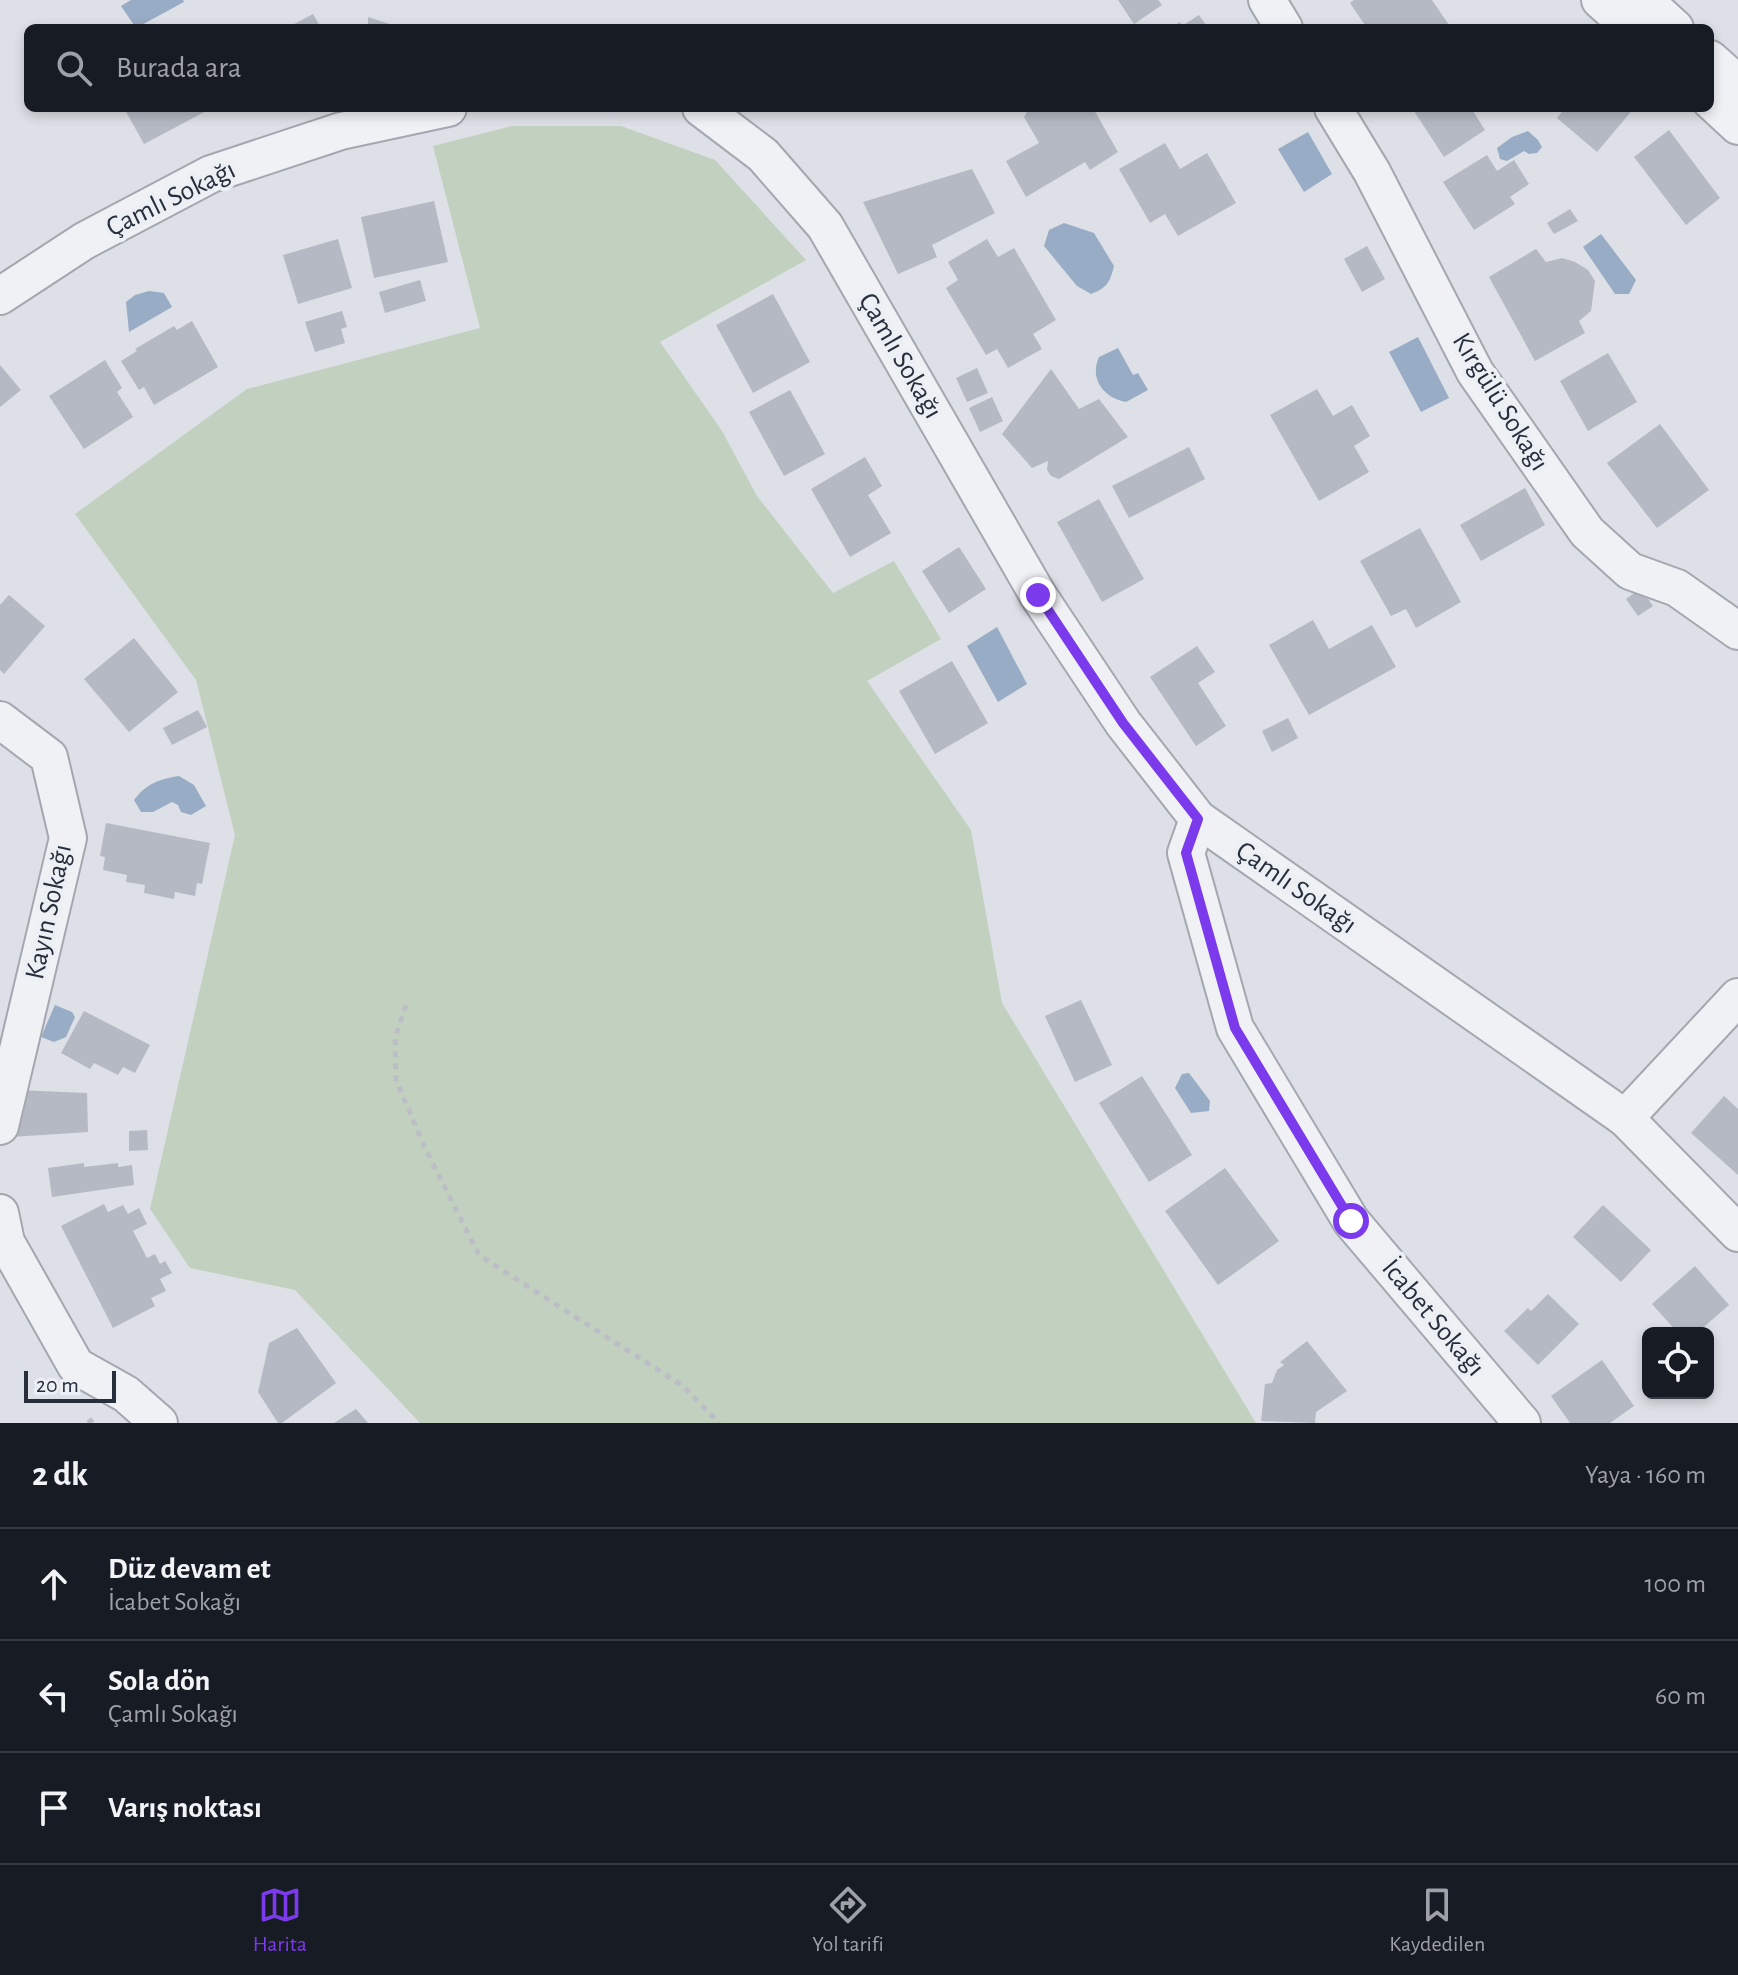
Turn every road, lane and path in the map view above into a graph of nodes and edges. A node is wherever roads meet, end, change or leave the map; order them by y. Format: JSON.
{"nodes":[{"id":1,"x":1267,"y":0,"type":"edge"},
{"id":2,"x":1600,"y":0,"type":"edge"},
{"id":3,"x":1644,"y":0,"type":"edge"},
{"id":4,"x":1282,"y":24,"type":"edge"},
{"id":5,"x":1627,"y":24,"type":"edge"},
{"id":6,"x":1671,"y":24,"type":"edge"},
{"id":7,"x":1714,"y":63,"type":"edge"},
{"id":8,"x":1738,"y":84,"type":"edge"},
{"id":9,"x":1714,"y":104,"type":"edge"},
{"id":10,"x":429,"y":112,"type":"edge"},
{"id":11,"x":706,"y":112,"type":"edge"},
{"id":12,"x":1335,"y":112,"type":"edge"},
{"id":13,"x":1738,"y":126,"type":"edge"},
{"id":14,"x":0,"y":296,"type":"edge"},
{"id":15,"x":1738,"y":631,"type":"edge"},
{"id":16,"x":0,"y":720,"type":"edge"},
{"id":17,"x":1198,"y":819,"type":"junction"},
{"id":18,"x":1738,"y":997,"type":"edge"},
{"id":19,"x":406,"y":1005,"type":"dead end"},
{"id":20,"x":1625,"y":1118,"type":"junction"},
{"id":21,"x":0,"y":1126,"type":"edge"},
{"id":22,"x":0,"y":1213,"type":"edge"},
{"id":23,"x":1738,"y":1233,"type":"edge"},
{"id":24,"x":159,"y":1423,"type":"edge"},
{"id":25,"x":719,"y":1423,"type":"edge"},
{"id":26,"x":1522,"y":1423,"type":"edge"}],
"edges":[{"from":1,"to":4,"type":"street"},
{"from":2,"to":5,"type":"street"},
{"from":3,"to":6,"type":"street"},
{"from":7,"to":8,"type":"street"},
{"from":9,"to":13,"type":"street"},
{"from":10,"to":14,"type":"street","name":"Çamlı Sokağı"},
{"from":11,"to":17,"type":"street","name":"Çamlı Sokağı"},
{"from":12,"to":15,"type":"street","name":"Kırgülü Sokağı"},
{"from":16,"to":21,"type":"street","name":"Kayın Sokağı"},
{"from":17,"to":20,"type":"street","name":"Çamlı Sokağı"},
{"from":17,"to":26,"type":"street","name":"İcabet Sokağı"},
{"from":18,"to":20,"type":"street"},
{"from":19,"to":25,"type":"path"},
{"from":20,"to":23,"type":"street","name":"Çamlı Sokağı"},
{"from":22,"to":24,"type":"street"}]}
